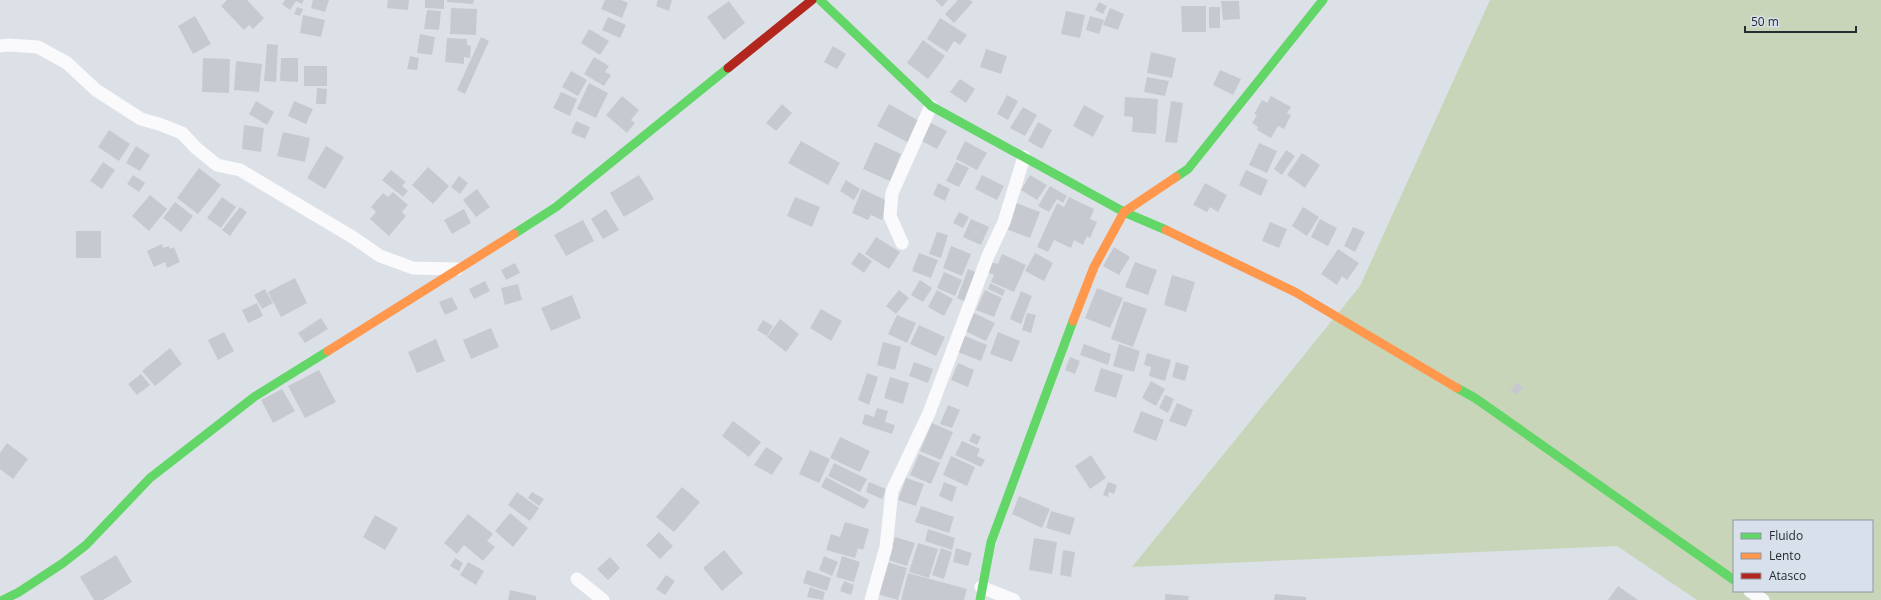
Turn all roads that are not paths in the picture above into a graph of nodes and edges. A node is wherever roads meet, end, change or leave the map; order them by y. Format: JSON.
{"nodes":[{"id":1,"x":812,"y":0,"type":"edge"},
{"id":2,"x":820,"y":0,"type":"edge"},
{"id":3,"x":1323,"y":0,"type":"edge"},
{"id":4,"x":0,"y":46,"type":"edge"},
{"id":5,"x":931,"y":106,"type":"junction"},
{"id":6,"x":1024,"y":158,"type":"junction"},
{"id":7,"x":1124,"y":212,"type":"junction"},
{"id":8,"x":902,"y":243,"type":"dead end"},
{"id":9,"x":457,"y":269,"type":"junction"},
{"id":10,"x":577,"y":579,"type":"dead end"},
{"id":11,"x":1733,"y":579,"type":"edge"},
{"id":12,"x":981,"y":587,"type":"junction"},
{"id":13,"x":19,"y":592,"type":"junction"},
{"id":14,"x":1751,"y":592,"type":"edge"},
{"id":15,"x":0,"y":595,"type":"edge"},
{"id":16,"x":3,"y":600,"type":"edge"},
{"id":17,"x":603,"y":600,"type":"edge"},
{"id":18,"x":871,"y":600,"type":"edge"},
{"id":19,"x":980,"y":600,"type":"edge"},
{"id":20,"x":1014,"y":600,"type":"edge"},
{"id":21,"x":1763,"y":600,"type":"edge"}],
"edges":[{"from":1,"to":9,"type":"street"},
{"from":2,"to":5,"type":"street"},
{"from":3,"to":7,"type":"street"},
{"from":4,"to":9,"type":"street"},
{"from":5,"to":6,"type":"street"},
{"from":5,"to":8,"type":"street"},
{"from":6,"to":7,"type":"street"},
{"from":6,"to":18,"type":"street"},
{"from":7,"to":11,"type":"street"},
{"from":7,"to":12,"type":"street"},
{"from":9,"to":13,"type":"street"},
{"from":10,"to":17,"type":"street"},
{"from":12,"to":19,"type":"street"},
{"from":12,"to":20,"type":"street"},
{"from":13,"to":15,"type":"street"},
{"from":13,"to":16,"type":"street"},
{"from":14,"to":21,"type":"street"}]}
